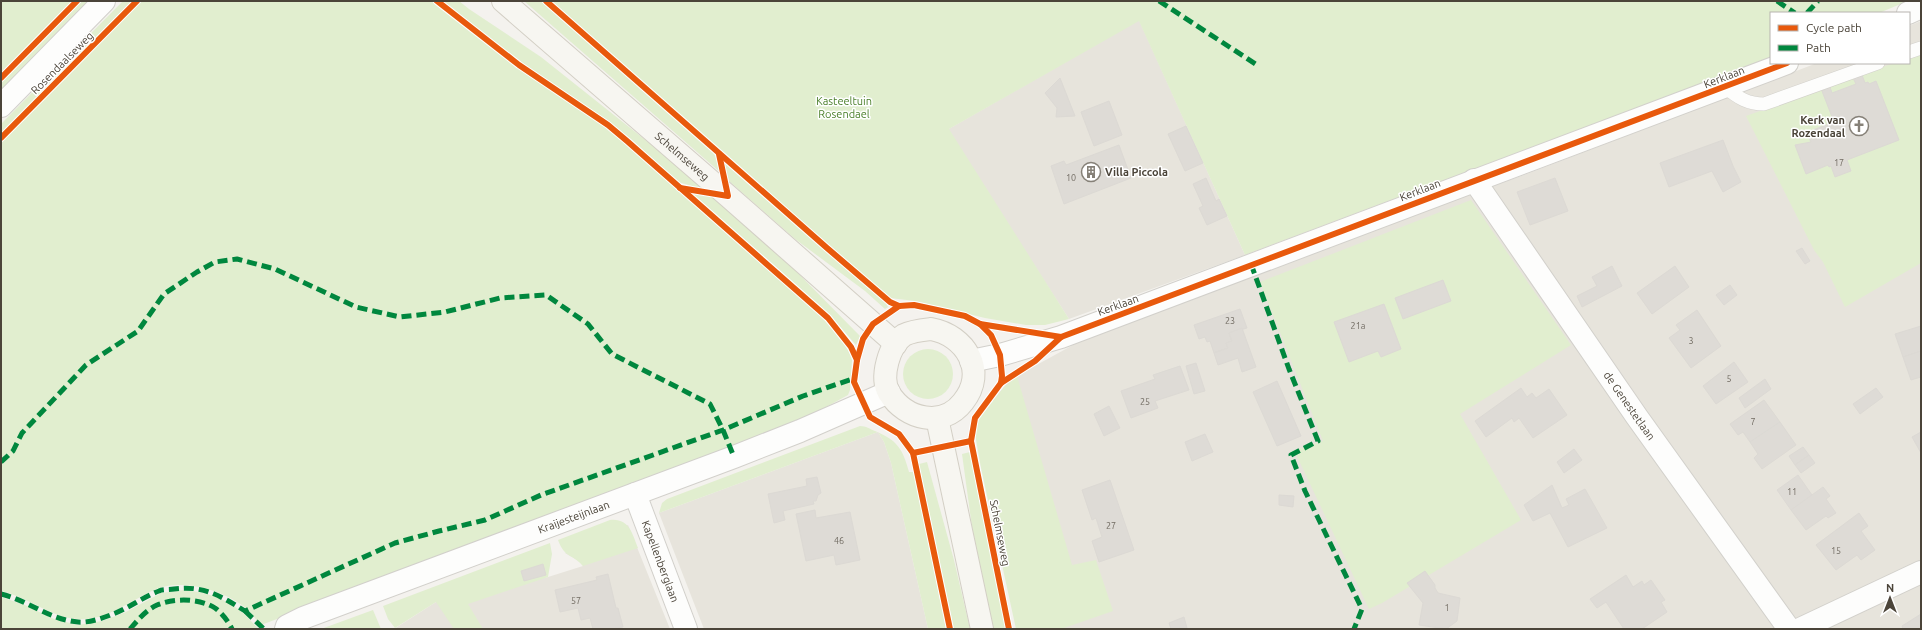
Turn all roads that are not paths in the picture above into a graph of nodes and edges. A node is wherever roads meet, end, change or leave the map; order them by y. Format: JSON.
{"nodes":[{"id":1,"x":104,"y":1,"type":"edge"},
{"id":2,"x":503,"y":1,"type":"edge"},
{"id":3,"x":1921,"y":7,"type":"edge"},
{"id":4,"x":1910,"y":12,"type":"edge"},
{"id":5,"x":1921,"y":48,"type":"edge"},
{"id":6,"x":1910,"y":52,"type":"edge"},
{"id":7,"x":1784,"y":64,"type":"edge"},
{"id":8,"x":1875,"y":64,"type":"edge"},
{"id":9,"x":1725,"y":87,"type":"junction"},
{"id":10,"x":1,"y":106,"type":"edge"},
{"id":11,"x":1474,"y":180,"type":"junction"},
{"id":12,"x":896,"y":344,"type":"junction"},
{"id":13,"x":971,"y":361,"type":"junction"},
{"id":14,"x":888,"y":392,"type":"junction"},
{"id":15,"x":937,"y":418,"type":"junction"},
{"id":16,"x":635,"y":494,"type":"junction"},
{"id":17,"x":1921,"y":572,"type":"edge"},
{"id":18,"x":286,"y":629,"type":"edge"},
{"id":19,"x":686,"y":629,"type":"edge"},
{"id":20,"x":982,"y":629,"type":"edge"},
{"id":21,"x":1789,"y":629,"type":"edge"},
{"id":22,"x":1800,"y":629,"type":"edge"}],
"edges":[{"from":1,"to":10,"type":"street"},
{"from":2,"to":12,"type":"main road","name":"Schelmseweg"},
{"from":3,"to":4,"type":"street"},
{"from":5,"to":6,"type":"lane"},
{"from":7,"to":9,"type":"street","name":"Kerklaan"},
{"from":8,"to":9,"type":"lane"},
{"from":9,"to":11,"type":"street","name":"Kerklaan"},
{"from":11,"to":13,"type":"street","name":"Kerklaan"},
{"from":11,"to":21,"type":"street","name":"de Genestetlaan"},
{"from":12,"to":13,"type":"main road"},
{"from":12,"to":14,"type":"main road"},
{"from":13,"to":15,"type":"main road"},
{"from":14,"to":15,"type":"main road"},
{"from":14,"to":16,"type":"street","name":"Kraijesteijnlaan"},
{"from":15,"to":20,"type":"main road"},
{"from":16,"to":18,"type":"street","name":"Kraijesteijnlaan"},
{"from":16,"to":19,"type":"street","name":"Kapellenberglaan"},
{"from":17,"to":22,"type":"street"}]}
